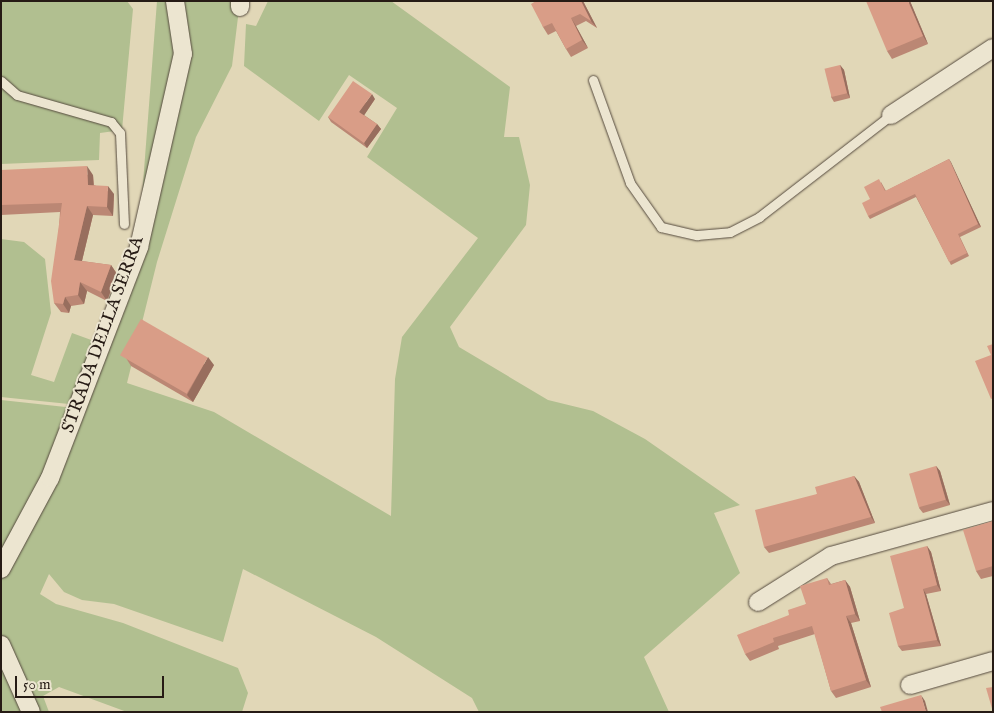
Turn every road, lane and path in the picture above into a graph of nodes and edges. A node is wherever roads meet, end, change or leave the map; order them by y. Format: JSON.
{"nodes":[{"id":1,"x":175,"y":1,"type":"edge"},
{"id":2,"x":993,"y":48,"type":"edge"},
{"id":3,"x":593,"y":80,"type":"dead end"},
{"id":4,"x":1,"y":81,"type":"edge"},
{"id":5,"x":891,"y":115,"type":"joint"},
{"id":6,"x":124,"y":224,"type":"dead end"},
{"id":7,"x":993,"y":511,"type":"edge"},
{"id":8,"x":1,"y":569,"type":"edge"},
{"id":9,"x":758,"y":602,"type":"dead end"},
{"id":10,"x":1,"y":645,"type":"edge"},
{"id":11,"x":993,"y":661,"type":"edge"},
{"id":12,"x":910,"y":685,"type":"dead end"},
{"id":13,"x":31,"y":712,"type":"edge"}],
"edges":[{"from":1,"to":8,"type":"street","name":"STRADA DELLA SERRA"},
{"from":2,"to":5,"type":"street"},
{"from":3,"to":5,"type":"lane"},
{"from":4,"to":6,"type":"lane","name":"STRADA DELLA SERRA"},
{"from":7,"to":9,"type":"street"},
{"from":10,"to":13,"type":"street"},
{"from":11,"to":12,"type":"street"}]}
